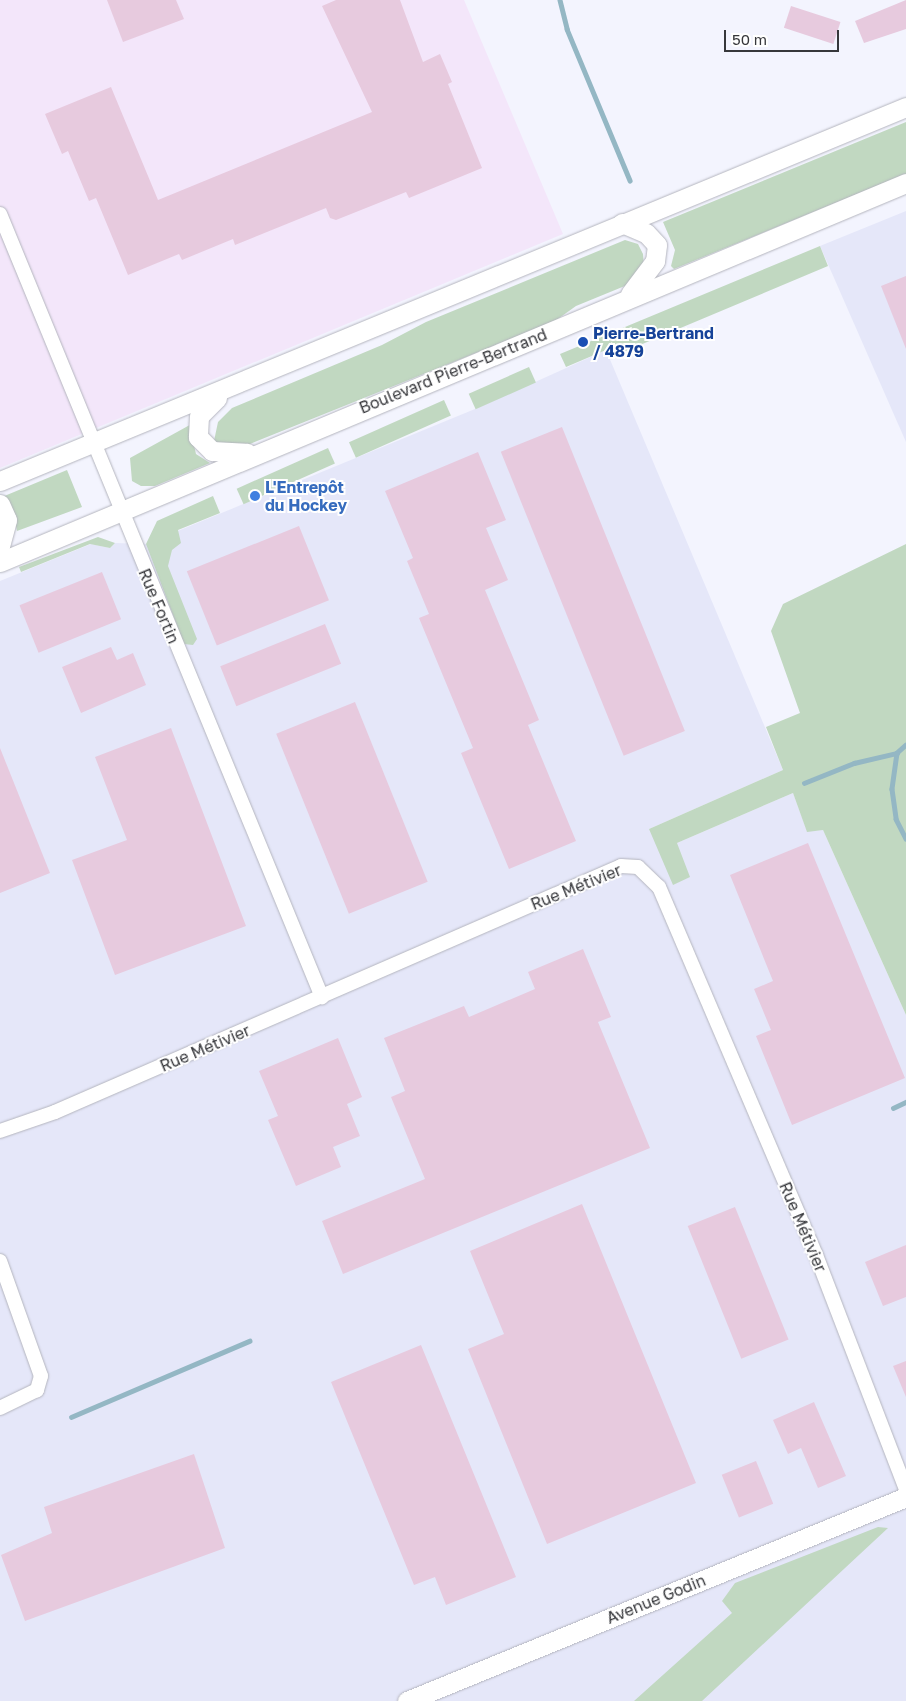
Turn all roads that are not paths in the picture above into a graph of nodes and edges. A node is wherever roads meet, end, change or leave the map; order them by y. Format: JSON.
{"nodes":[{"id":1,"x":906,"y":107,"type":"edge"},
{"id":2,"x":906,"y":183,"type":"edge"},
{"id":3,"x":0,"y":214,"type":"edge"},
{"id":4,"x":622,"y":223,"type":"junction"},
{"id":5,"x":626,"y":299,"type":"junction"},
{"id":6,"x":228,"y":389,"type":"junction"},
{"id":7,"x":93,"y":443,"type":"junction"},
{"id":8,"x":256,"y":452,"type":"junction"},
{"id":9,"x":0,"y":481,"type":"edge"},
{"id":10,"x":0,"y":504,"type":"edge"},
{"id":11,"x":120,"y":513,"type":"junction"},
{"id":12,"x":0,"y":546,"type":"edge"},
{"id":13,"x":0,"y":562,"type":"edge"},
{"id":14,"x":322,"y":997,"type":"junction"},
{"id":15,"x":0,"y":1131,"type":"edge"},
{"id":16,"x":0,"y":1261,"type":"edge"},
{"id":17,"x":0,"y":1408,"type":"edge"},
{"id":18,"x":906,"y":1489,"type":"edge"},
{"id":19,"x":906,"y":1497,"type":"edge"},
{"id":20,"x":406,"y":1701,"type":"edge"}],
"edges":[{"from":1,"to":4,"type":"main road"},
{"from":2,"to":5,"type":"main road","name":"Boulevard Pierre-Bertrand"},
{"from":3,"to":7,"type":"street","name":"Rue Fortin"},
{"from":4,"to":5,"type":"main road"},
{"from":4,"to":6,"type":"main road"},
{"from":5,"to":8,"type":"main road","name":"Boulevard Pierre-Bertrand"},
{"from":6,"to":7,"type":"main road"},
{"from":6,"to":8,"type":"main road"},
{"from":7,"to":9,"type":"main road"},
{"from":7,"to":11,"type":"street","name":"Rue Fortin"},
{"from":8,"to":11,"type":"main road","name":"Boulevard Pierre-Bertrand"},
{"from":10,"to":12,"type":"main road"},
{"from":11,"to":13,"type":"main road","name":"Boulevard Pierre-Bertrand"},
{"from":11,"to":14,"type":"street","name":"Rue Fortin"},
{"from":14,"to":15,"type":"street","name":"Rue Métivier"},
{"from":14,"to":18,"type":"street","name":"Rue Métivier"},
{"from":16,"to":17,"type":"street"},
{"from":19,"to":20,"type":"main road","name":"Avenue Godin"}]}
